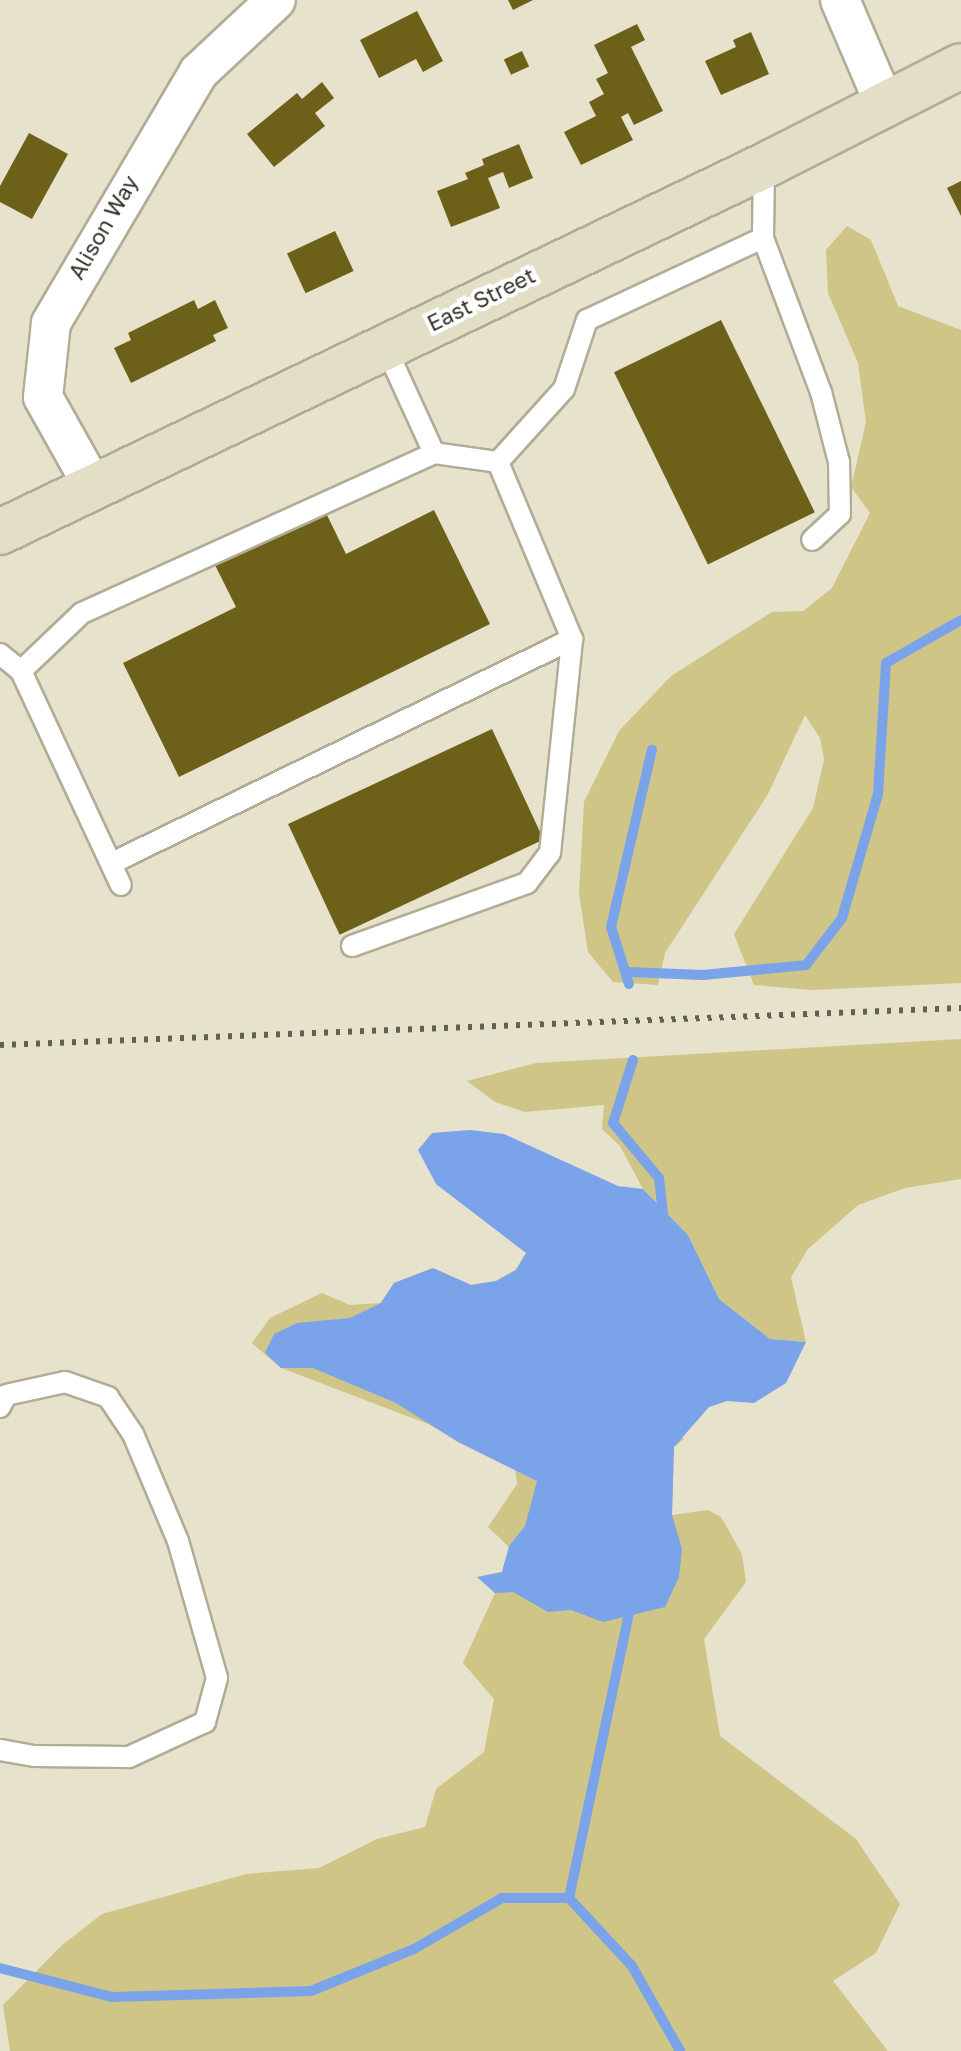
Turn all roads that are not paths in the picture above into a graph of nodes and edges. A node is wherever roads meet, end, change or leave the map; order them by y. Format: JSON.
{"nodes":[{"id":1,"x":276,"y":0,"type":"edge"},
{"id":2,"x":840,"y":0,"type":"edge"},
{"id":3,"x":961,"y":66,"type":"edge"},
{"id":4,"x":885,"y":105,"type":"junction"},
{"id":5,"x":764,"y":166,"type":"junction"},
{"id":6,"x":763,"y":238,"type":"junction"},
{"id":7,"x":385,"y":346,"type":"junction"},
{"id":8,"x":434,"y":453,"type":"junction"},
{"id":9,"x":498,"y":462,"type":"junction"},
{"id":10,"x":94,"y":488,"type":"junction"},
{"id":11,"x":0,"y":532,"type":"edge"},
{"id":12,"x":812,"y":540,"type":"dead end"},
{"id":13,"x":572,"y":639,"type":"junction"},
{"id":14,"x":0,"y":654,"type":"edge"},
{"id":15,"x":21,"y":671,"type":"junction"},
{"id":16,"x":112,"y":863,"type":"junction"},
{"id":17,"x":121,"y":885,"type":"dead end"},
{"id":18,"x":352,"y":946,"type":"dead end"},
{"id":19,"x":0,"y":1407,"type":"edge"},
{"id":20,"x":0,"y":1750,"type":"edge"}],
"edges":[{"from":1,"to":10,"type":"street","name":"Alison Way"},
{"from":2,"to":4,"type":"street"},
{"from":3,"to":4,"type":"main road","name":"East Street"},
{"from":4,"to":5,"type":"main road","name":"East Street"},
{"from":5,"to":6,"type":"lane"},
{"from":5,"to":7,"type":"main road","name":"East Street"},
{"from":6,"to":9,"type":"lane"},
{"from":6,"to":12,"type":"lane"},
{"from":7,"to":8,"type":"lane"},
{"from":7,"to":10,"type":"main road","name":"East Street"},
{"from":8,"to":9,"type":"lane"},
{"from":8,"to":15,"type":"lane"},
{"from":9,"to":13,"type":"lane"},
{"from":10,"to":11,"type":"main road","name":"East Street"},
{"from":13,"to":16,"type":"lane"},
{"from":13,"to":18,"type":"lane"},
{"from":14,"to":15,"type":"lane"},
{"from":15,"to":16,"type":"lane"},
{"from":16,"to":17,"type":"lane"},
{"from":19,"to":20,"type":"lane"}]}
